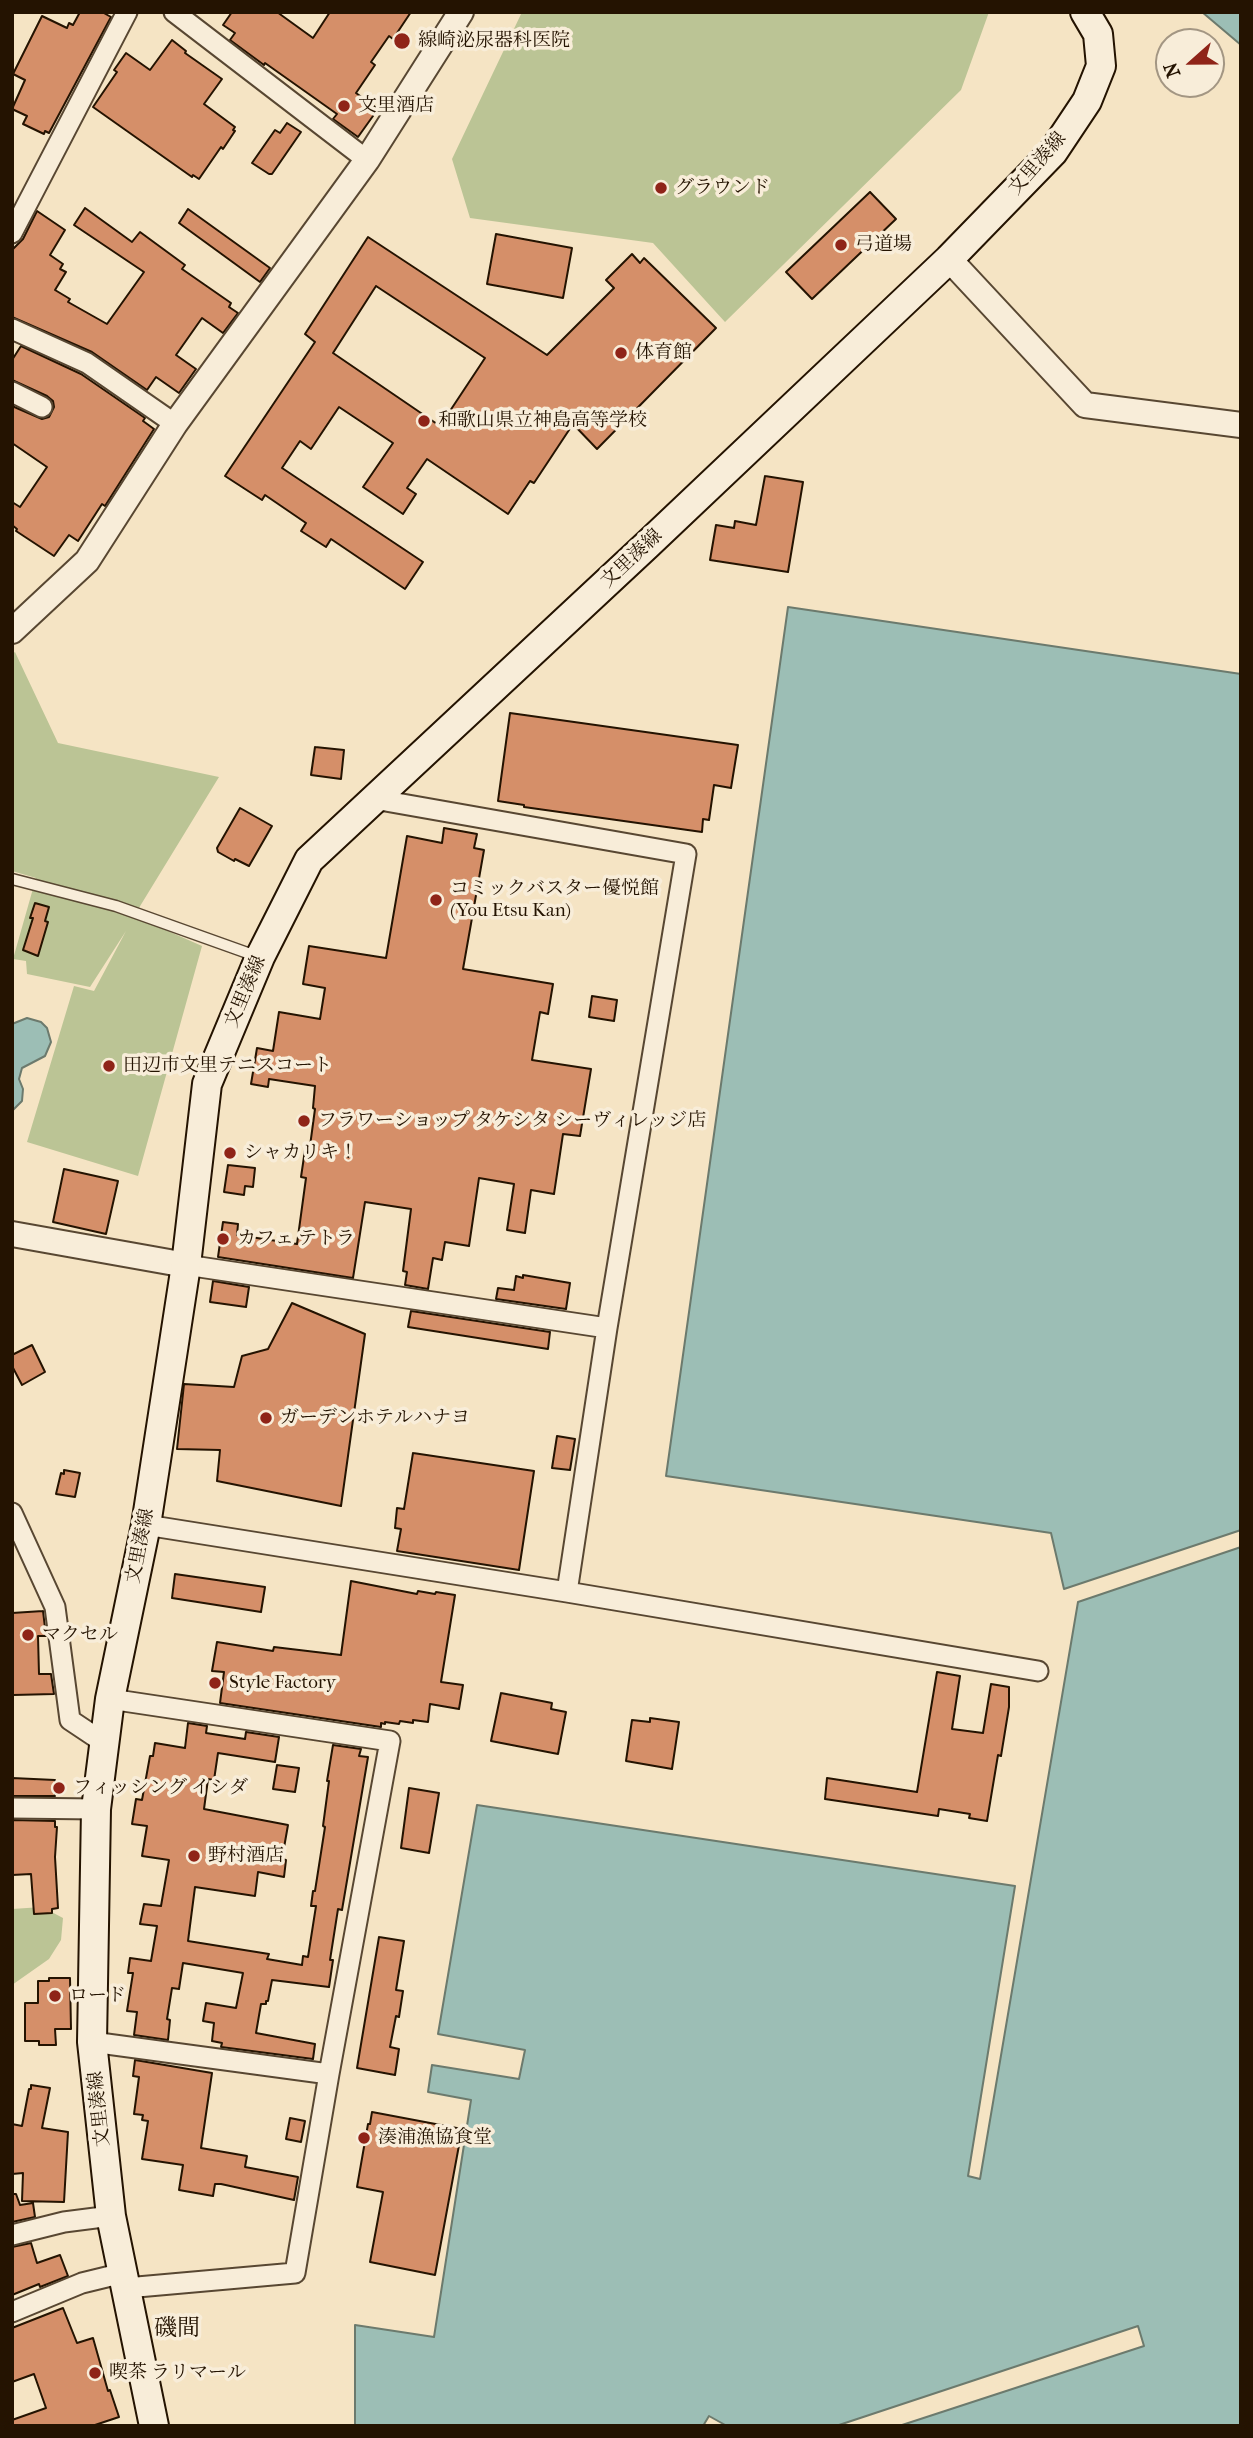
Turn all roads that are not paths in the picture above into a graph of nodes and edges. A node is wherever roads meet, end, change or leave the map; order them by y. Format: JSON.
{"nodes":[{"id":1,"x":127,"y":12,"type":"edge"},
{"id":2,"x":174,"y":12,"type":"edge"},
{"id":3,"x":461,"y":12,"type":"edge"},
{"id":4,"x":1085,"y":12,"type":"edge"},
{"id":5,"x":367,"y":160,"type":"junction"},
{"id":6,"x":12,"y":233,"type":"edge"},
{"id":7,"x":949,"y":259,"type":"junction"},
{"id":8,"x":12,"y":329,"type":"edge"},
{"id":9,"x":12,"y":391,"type":"edge"},
{"id":10,"x":42,"y":407,"type":"dead end"},
{"id":11,"x":175,"y":424,"type":"junction"},
{"id":12,"x":1241,"y":425,"type":"edge"},
{"id":13,"x":12,"y":631,"type":"edge"},
{"id":14,"x":373,"y":799,"type":"junction"},
{"id":15,"x":12,"y":879,"type":"edge"},
{"id":16,"x":260,"y":957,"type":"junction"},
{"id":17,"x":12,"y":1234,"type":"edge"},
{"id":18,"x":186,"y":1265,"type":"junction"},
{"id":19,"x":607,"y":1328,"type":"junction"},
{"id":20,"x":12,"y":1513,"type":"edge"},
{"id":21,"x":146,"y":1525,"type":"junction"},
{"id":22,"x":567,"y":1592,"type":"junction"},
{"id":23,"x":1038,"y":1671,"type":"dead end"},
{"id":24,"x":110,"y":1699,"type":"junction"},
{"id":25,"x":103,"y":1742,"type":"junction"},
{"id":26,"x":12,"y":1808,"type":"edge"},
{"id":27,"x":96,"y":1809,"type":"junction"},
{"id":28,"x":92,"y":2042,"type":"junction"},
{"id":29,"x":329,"y":2074,"type":"junction"},
{"id":30,"x":111,"y":2216,"type":"junction"},
{"id":31,"x":12,"y":2235,"type":"edge"},
{"id":32,"x":124,"y":2280,"type":"junction"},
{"id":33,"x":12,"y":2312,"type":"edge"},
{"id":34,"x":155,"y":2426,"type":"edge"}],
"edges":[{"from":1,"to":6,"type":"street"},
{"from":2,"to":5,"type":"street"},
{"from":3,"to":5,"type":"street"},
{"from":4,"to":7,"type":"main road","name":"文里湊線"},
{"from":5,"to":11,"type":"street"},
{"from":7,"to":12,"type":"street"},
{"from":7,"to":14,"type":"main road","name":"文里湊線"},
{"from":8,"to":11,"type":"street"},
{"from":9,"to":10,"type":"street"},
{"from":11,"to":13,"type":"street"},
{"from":14,"to":16,"type":"main road","name":"文里湊線"},
{"from":14,"to":19,"type":"street"},
{"from":15,"to":16,"type":"lane"},
{"from":16,"to":18,"type":"main road","name":"文里湊線"},
{"from":17,"to":18,"type":"street"},
{"from":18,"to":19,"type":"street"},
{"from":18,"to":21,"type":"main road","name":"文里湊線"},
{"from":19,"to":22,"type":"street"},
{"from":20,"to":25,"type":"street"},
{"from":21,"to":22,"type":"street"},
{"from":21,"to":24,"type":"main road","name":"文里湊線"},
{"from":22,"to":23,"type":"street"},
{"from":24,"to":25,"type":"main road","name":"文里湊線"},
{"from":24,"to":29,"type":"street"},
{"from":25,"to":27,"type":"main road","name":"文里湊線"},
{"from":26,"to":27,"type":"street"},
{"from":27,"to":28,"type":"main road","name":"文里湊線"},
{"from":28,"to":29,"type":"street"},
{"from":28,"to":30,"type":"main road","name":"文里湊線"},
{"from":29,"to":32,"type":"street"},
{"from":30,"to":31,"type":"street"},
{"from":30,"to":32,"type":"main road","name":"文里湊線"},
{"from":32,"to":33,"type":"street"},
{"from":32,"to":34,"type":"main road","name":"文里湊線"}]}
